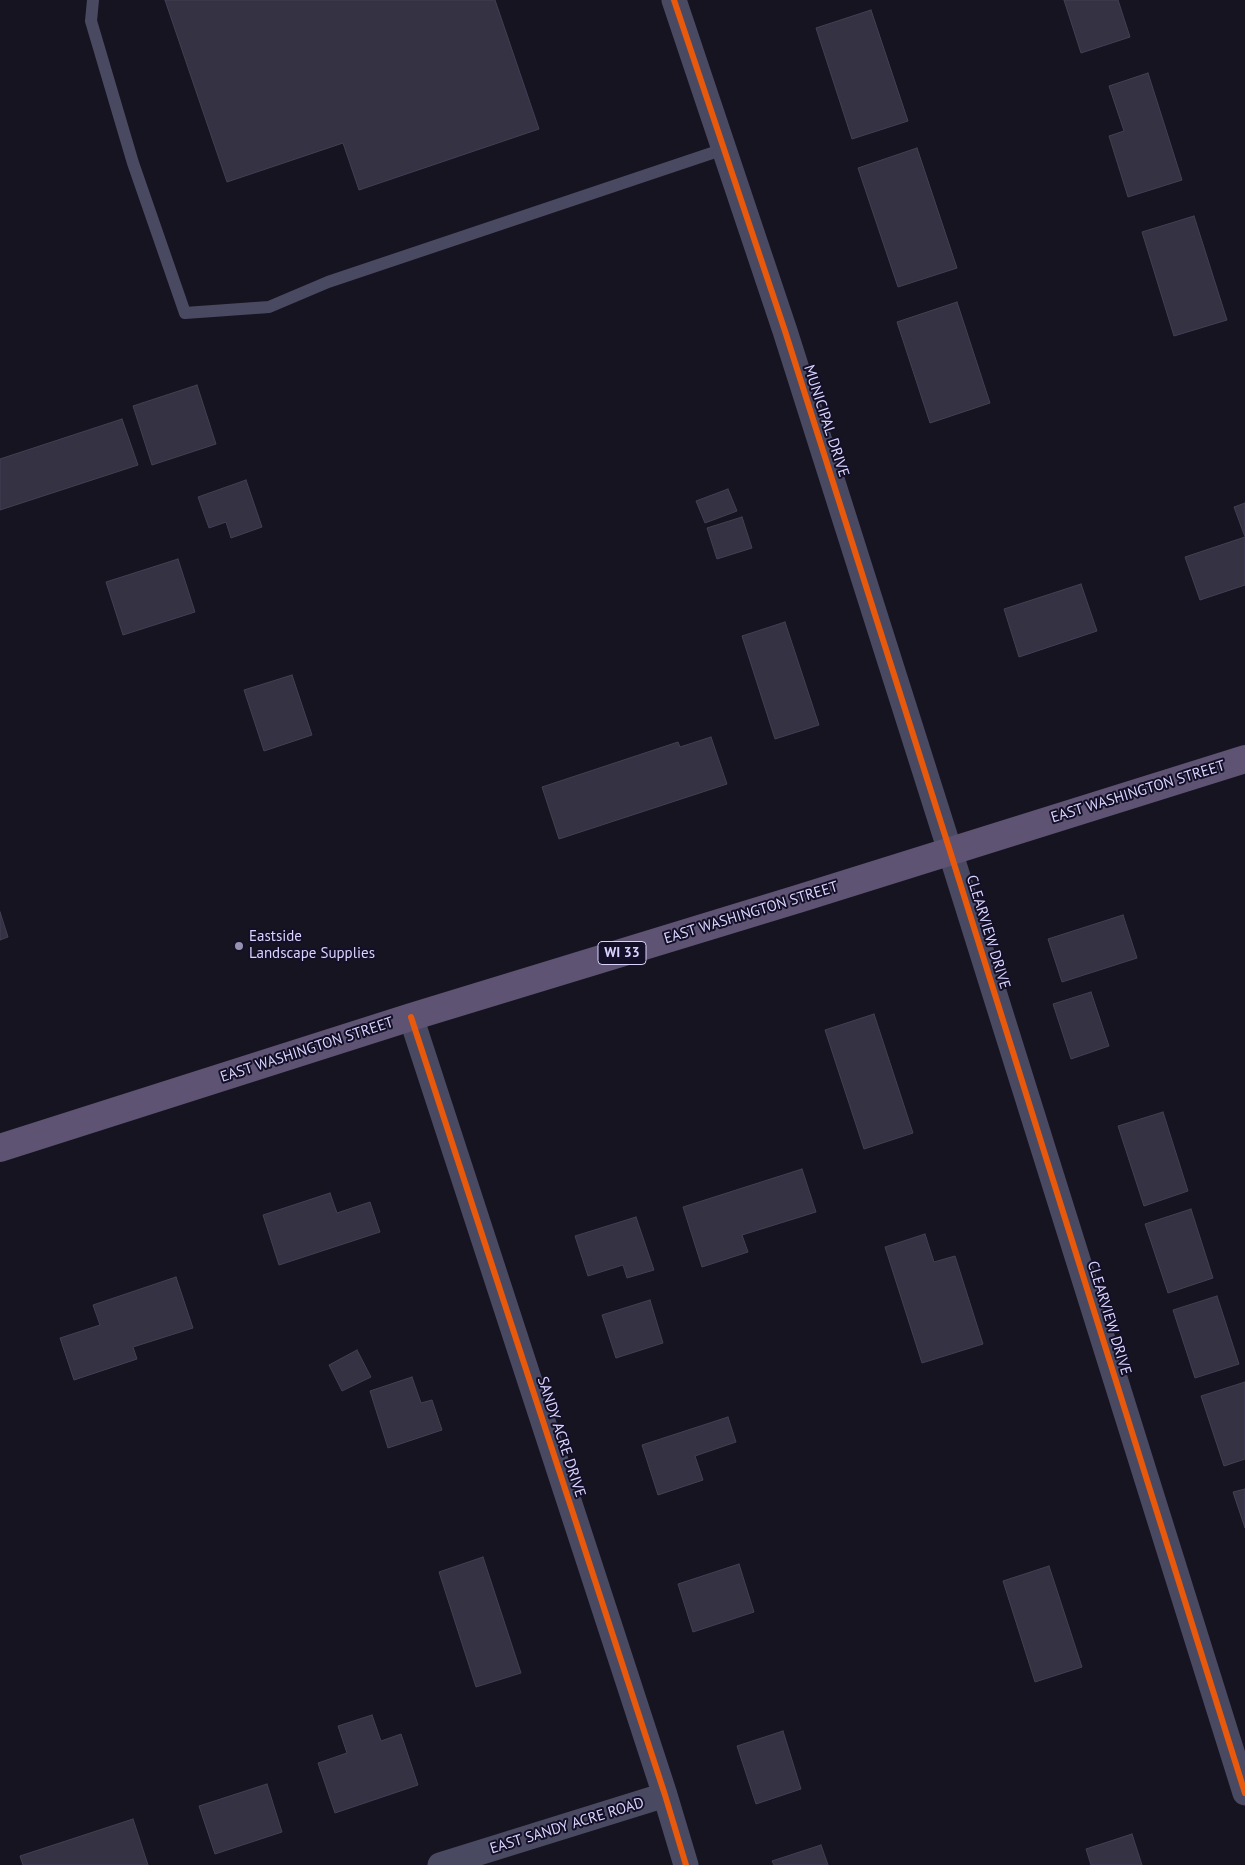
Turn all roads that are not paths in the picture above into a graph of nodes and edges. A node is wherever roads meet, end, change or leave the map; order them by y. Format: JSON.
{"nodes":[{"id":1,"x":93,"y":0,"type":"edge"},
{"id":2,"x":674,"y":0,"type":"edge"},
{"id":3,"x":724,"y":148,"type":"junction"},
{"id":4,"x":1245,"y":759,"type":"edge"},
{"id":5,"x":950,"y":851,"type":"junction"},
{"id":6,"x":411,"y":1017,"type":"junction"},
{"id":7,"x":0,"y":1148,"type":"edge"},
{"id":8,"x":1245,"y":1793,"type":"edge"},
{"id":9,"x":665,"y":1795,"type":"junction"},
{"id":10,"x":440,"y":1865,"type":"edge"},
{"id":11,"x":686,"y":1865,"type":"edge"}],
"edges":[{"from":1,"to":3,"type":"lane"},
{"from":2,"to":3,"type":"street","name":"MUNICIPAL DRIVE"},
{"from":3,"to":5,"type":"street","name":"MUNICIPAL DRIVE"},
{"from":4,"to":5,"type":"main road","name":"EAST WASHINGTON STREET","number":"WI 33"},
{"from":5,"to":6,"type":"main road","name":"EAST WASHINGTON STREET","number":"WI 33"},
{"from":5,"to":8,"type":"street","name":"CLEARVIEW DRIVE"},
{"from":6,"to":7,"type":"main road","name":"EAST WASHINGTON STREET","number":"WI 33"},
{"from":6,"to":9,"type":"street","name":"SANDY ACRE DRIVE"},
{"from":9,"to":10,"type":"street","name":"EAST SANDY ACRE ROAD"},
{"from":9,"to":11,"type":"street","name":"SANDY ACRE DRIVE"}]}
